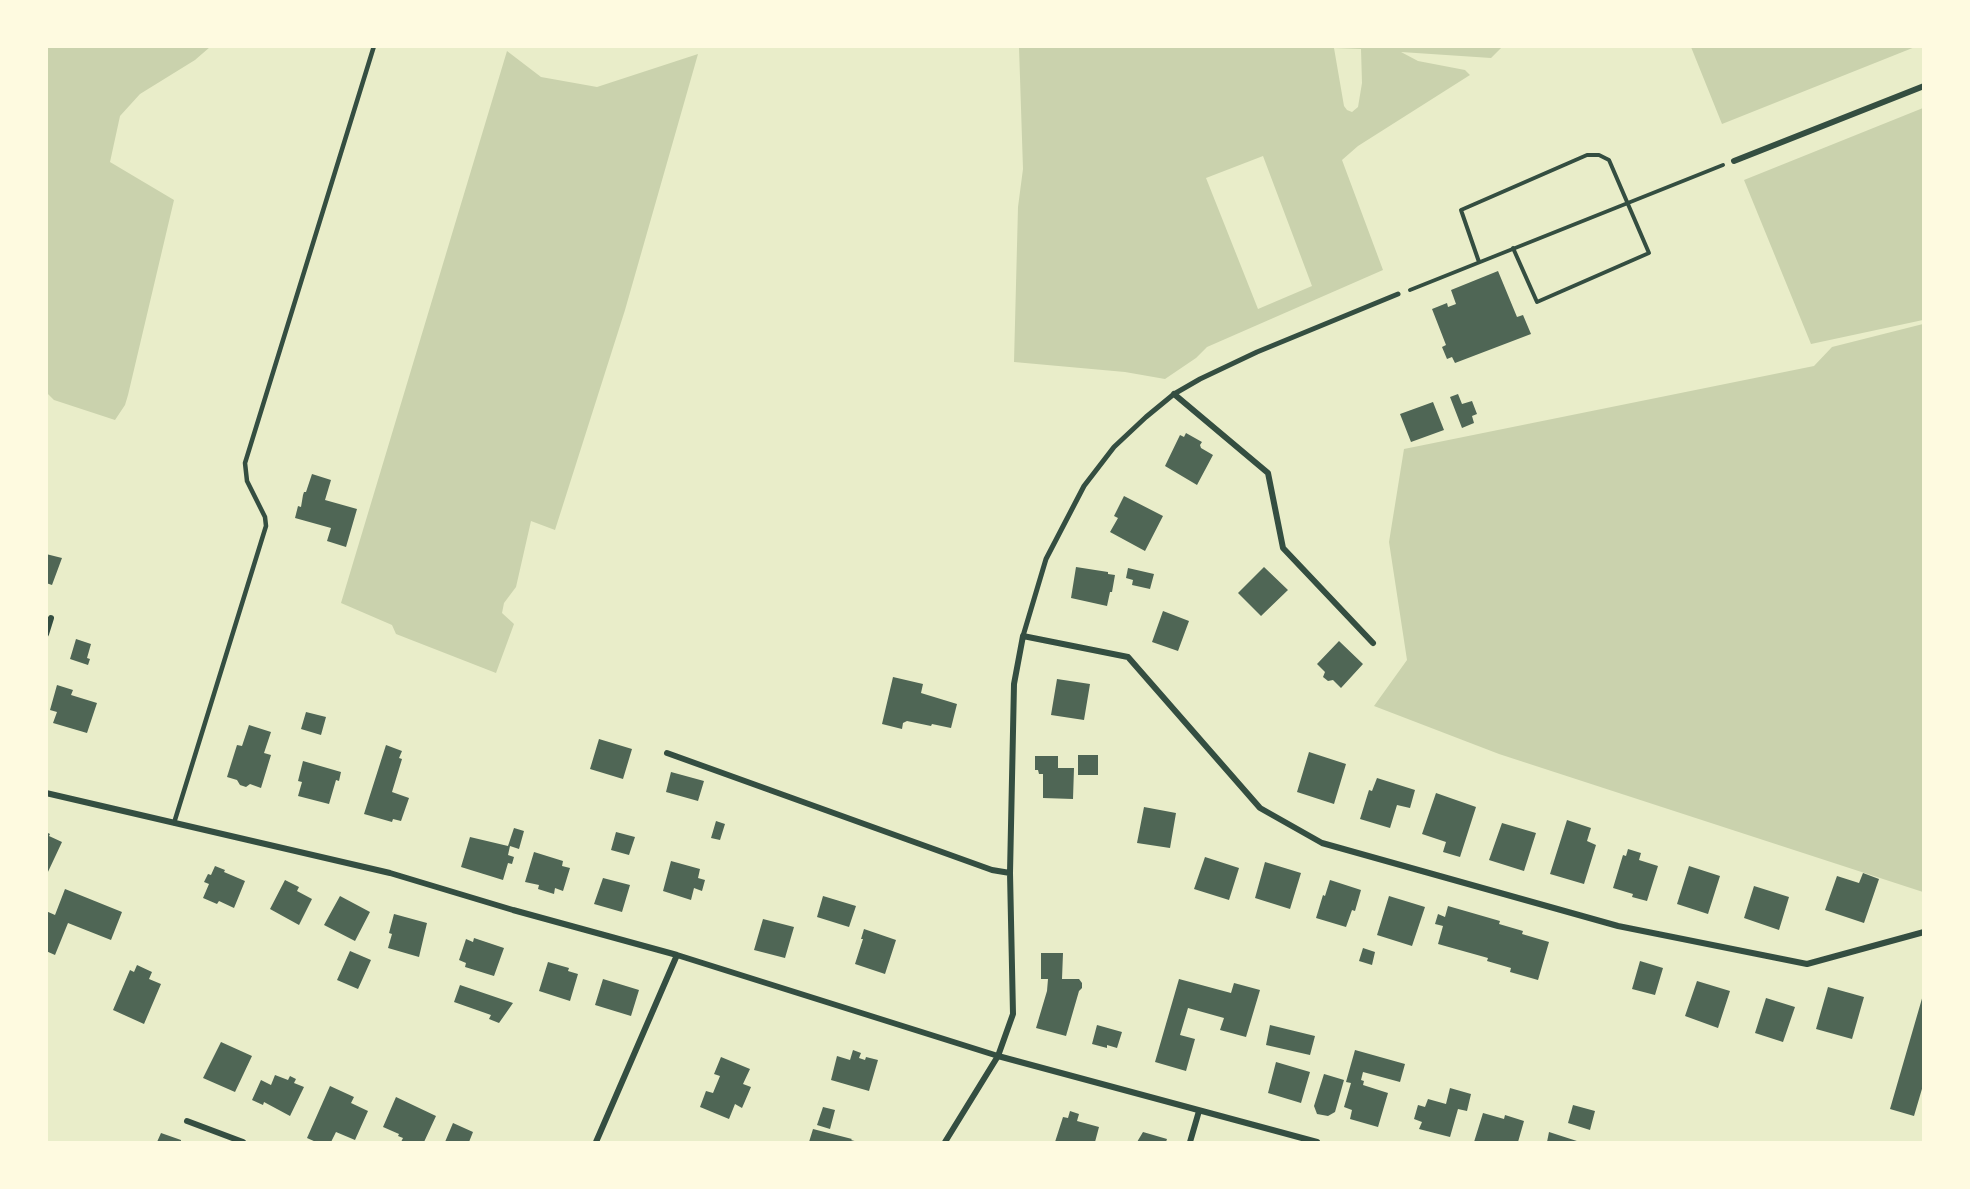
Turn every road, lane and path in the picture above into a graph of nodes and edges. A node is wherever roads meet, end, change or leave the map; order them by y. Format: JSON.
{"nodes":[{"id":1,"x":374,"y":46,"type":"edge"},
{"id":2,"x":1923,"y":86,"type":"edge"},
{"id":3,"x":1734,"y":161,"type":"joint"},
{"id":4,"x":1629,"y":202,"type":"junction"},
{"id":5,"x":1513,"y":248,"type":"junction"},
{"id":6,"x":1479,"y":262,"type":"junction"},
{"id":7,"x":1398,"y":294,"type":"joint"},
{"id":8,"x":1174,"y":394,"type":"junction"},
{"id":9,"x":51,"y":618,"type":"dead end"},
{"id":10,"x":46,"y":634,"type":"edge"},
{"id":11,"x":1023,"y":636,"type":"junction"},
{"id":12,"x":1373,"y":643,"type":"dead end"},
{"id":13,"x":667,"y":753,"type":"dead end"},
{"id":14,"x":46,"y":793,"type":"edge"},
{"id":15,"x":174,"y":823,"type":"junction"},
{"id":16,"x":1010,"y":873,"type":"junction"},
{"id":17,"x":1923,"y":932,"type":"edge"},
{"id":18,"x":677,"y":955,"type":"junction"},
{"id":19,"x":998,"y":1056,"type":"junction"},
{"id":20,"x":1199,"y":1111,"type":"junction"},
{"id":21,"x":187,"y":1121,"type":"dead end"},
{"id":22,"x":243,"y":1143,"type":"edge"},
{"id":23,"x":596,"y":1143,"type":"edge"},
{"id":24,"x":945,"y":1143,"type":"edge"},
{"id":25,"x":1190,"y":1143,"type":"edge"},
{"id":26,"x":1317,"y":1143,"type":"edge"}],
"edges":[{"from":1,"to":15,"type":"lane"},
{"from":2,"to":3,"type":"street"},
{"from":3,"to":4,"type":"path"},
{"from":4,"to":5,"type":"path"},
{"from":4,"to":5,"type":"path"},
{"from":4,"to":6,"type":"path"},
{"from":5,"to":6,"type":"path"},
{"from":6,"to":7,"type":"path"},
{"from":7,"to":8,"type":"street"},
{"from":8,"to":11,"type":"street"},
{"from":8,"to":12,"type":"street"},
{"from":9,"to":10,"type":"street"},
{"from":11,"to":16,"type":"street"},
{"from":11,"to":17,"type":"street"},
{"from":13,"to":16,"type":"street"},
{"from":14,"to":15,"type":"street"},
{"from":15,"to":18,"type":"street"},
{"from":16,"to":19,"type":"street"},
{"from":18,"to":19,"type":"street"},
{"from":18,"to":23,"type":"street"},
{"from":19,"to":20,"type":"street"},
{"from":19,"to":24,"type":"street"},
{"from":20,"to":25,"type":"street"},
{"from":20,"to":26,"type":"street"},
{"from":21,"to":22,"type":"street"}]}
